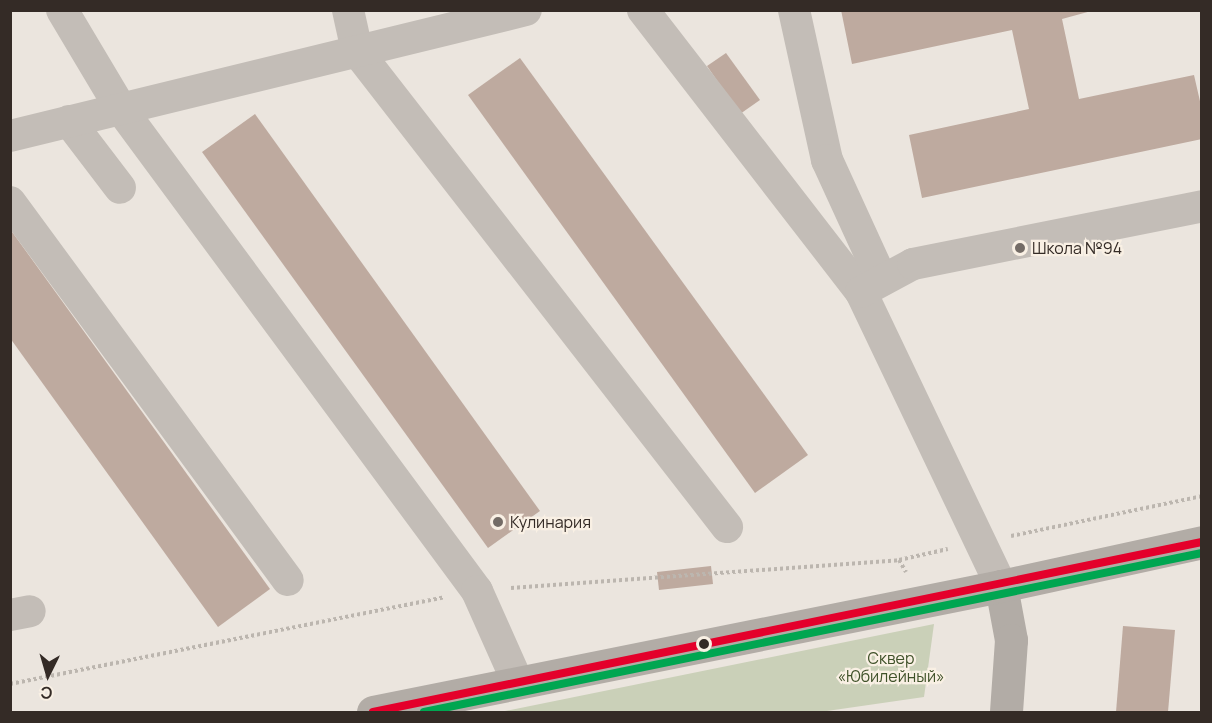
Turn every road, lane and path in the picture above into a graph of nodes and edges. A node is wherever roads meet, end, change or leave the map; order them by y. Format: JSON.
{"nodes":[{"id":1,"x":62,"y":10,"type":"edge"},
{"id":2,"x":348,"y":10,"type":"edge"},
{"id":3,"x":526,"y":10,"type":"edge"},
{"id":4,"x":643,"y":10,"type":"edge"},
{"id":5,"x":794,"y":10,"type":"edge"},
{"id":6,"x":495,"y":14,"type":"edge"},
{"id":7,"x":357,"y":51,"type":"junction"},
{"id":8,"x":120,"y":109,"type":"junction"},
{"id":9,"x":69,"y":121,"type":"junction"},
{"id":10,"x":10,"y":136,"type":"edge"},
{"id":11,"x":120,"y":188,"type":"dead end"},
{"id":12,"x":10,"y":202,"type":"edge"},
{"id":13,"x":1202,"y":206,"type":"edge"},
{"id":14,"x":872,"y":286,"type":"junction"},
{"id":15,"x":1202,"y":496,"type":"edge"},
{"id":16,"x":727,"y":527,"type":"dead end"},
{"id":17,"x":1202,"y":542,"type":"edge"},
{"id":18,"x":979,"y":543,"type":"junction"},
{"id":19,"x":288,"y":580,"type":"dead end"},
{"id":20,"x":1001,"y":586,"type":"junction"},
{"id":21,"x":477,"y":591,"type":"junction"},
{"id":22,"x":518,"y":683,"type":"junction"},
{"id":23,"x":10,"y":684,"type":"edge"},
{"id":24,"x":373,"y":712,"type":"edge"},
{"id":25,"x":1006,"y":712,"type":"edge"}],
"edges":[{"from":1,"to":8,"type":"lane"},
{"from":2,"to":7,"type":"lane"},
{"from":3,"to":6,"type":"lane"},
{"from":4,"to":14,"type":"lane"},
{"from":5,"to":14,"type":"lane"},
{"from":6,"to":7,"type":"lane"},
{"from":7,"to":8,"type":"lane"},
{"from":7,"to":16,"type":"lane"},
{"from":8,"to":9,"type":"lane"},
{"from":8,"to":21,"type":"lane"},
{"from":9,"to":10,"type":"lane"},
{"from":9,"to":11,"type":"lane"},
{"from":12,"to":19,"type":"lane"},
{"from":13,"to":14,"type":"lane"},
{"from":14,"to":18,"type":"lane"},
{"from":15,"to":18,"type":"path"},
{"from":17,"to":20,"type":"main road"},
{"from":18,"to":20,"type":"lane"},
{"from":18,"to":21,"type":"path"},
{"from":20,"to":22,"type":"main road"},
{"from":20,"to":25,"type":"main road"},
{"from":21,"to":22,"type":"lane"},
{"from":21,"to":23,"type":"path"},
{"from":22,"to":24,"type":"main road"}]}
